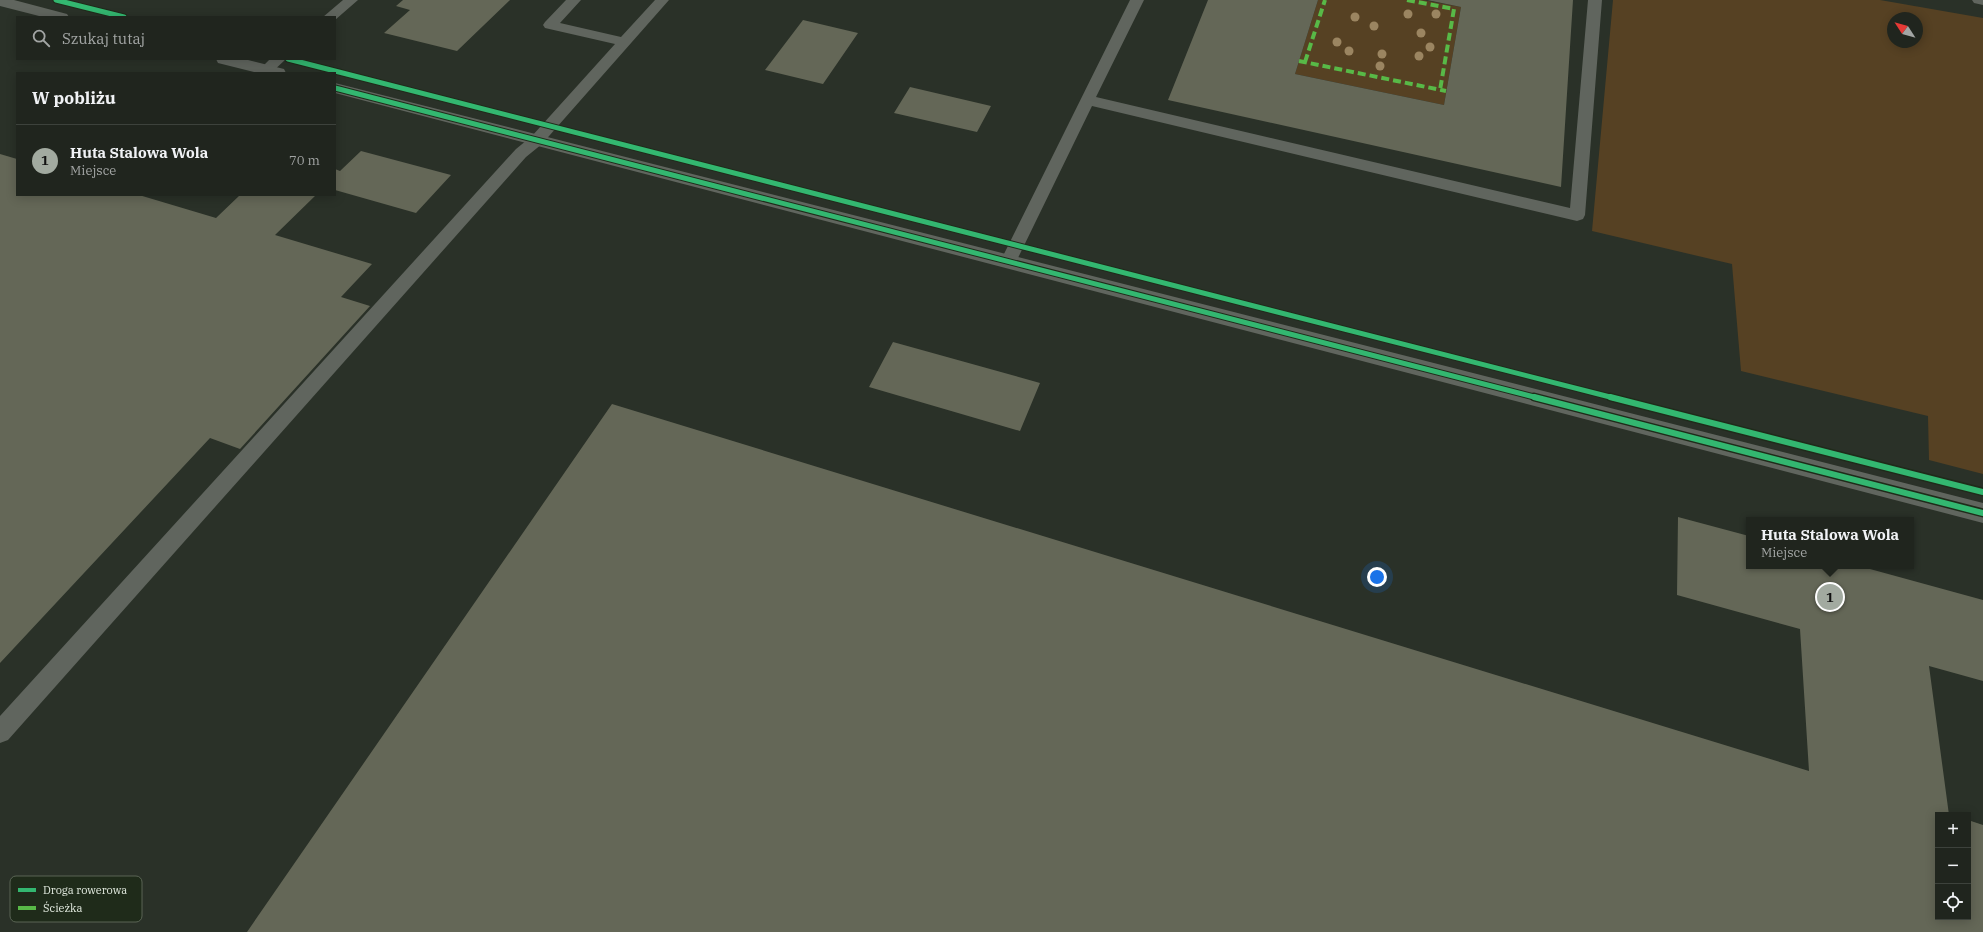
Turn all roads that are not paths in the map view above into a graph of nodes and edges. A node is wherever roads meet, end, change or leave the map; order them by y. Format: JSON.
{"nodes":[{"id":1,"x":351,"y":0,"type":"edge"},
{"id":2,"x":574,"y":0,"type":"edge"},
{"id":3,"x":662,"y":0,"type":"edge"},
{"id":4,"x":1137,"y":0,"type":"edge"},
{"id":5,"x":1595,"y":0,"type":"edge"},
{"id":6,"x":1979,"y":0,"type":"edge"},
{"id":7,"x":0,"y":1,"type":"edge"},
{"id":8,"x":1983,"y":1,"type":"edge"},
{"id":9,"x":57,"y":16,"type":"edge"},
{"id":10,"x":331,"y":16,"type":"edge"},
{"id":11,"x":624,"y":42,"type":"junction"},
{"id":12,"x":228,"y":60,"type":"edge"},
{"id":13,"x":278,"y":60,"type":"edge"},
{"id":14,"x":272,"y":72,"type":"edge"},
{"id":15,"x":336,"y":88,"type":"edge"},
{"id":16,"x":1088,"y":100,"type":"junction"},
{"id":17,"x":537,"y":140,"type":"junction"},
{"id":18,"x":1008,"y":262,"type":"junction"},
{"id":19,"x":1983,"y":513,"type":"edge"},
{"id":20,"x":0,"y":732,"type":"edge"}],
"edges":[{"from":1,"to":10,"type":"lane"},
{"from":2,"to":11,"type":"lane"},
{"from":3,"to":11,"type":"lane"},
{"from":4,"to":16,"type":"lane"},
{"from":5,"to":16,"type":"lane"},
{"from":6,"to":8,"type":"lane"},
{"from":7,"to":9,"type":"street"},
{"from":11,"to":17,"type":"lane"},
{"from":12,"to":14,"type":"street"},
{"from":13,"to":14,"type":"lane"},
{"from":15,"to":17,"type":"street"},
{"from":16,"to":18,"type":"lane"},
{"from":17,"to":18,"type":"street"},
{"from":17,"to":20,"type":"lane"},
{"from":18,"to":19,"type":"street"}]}
